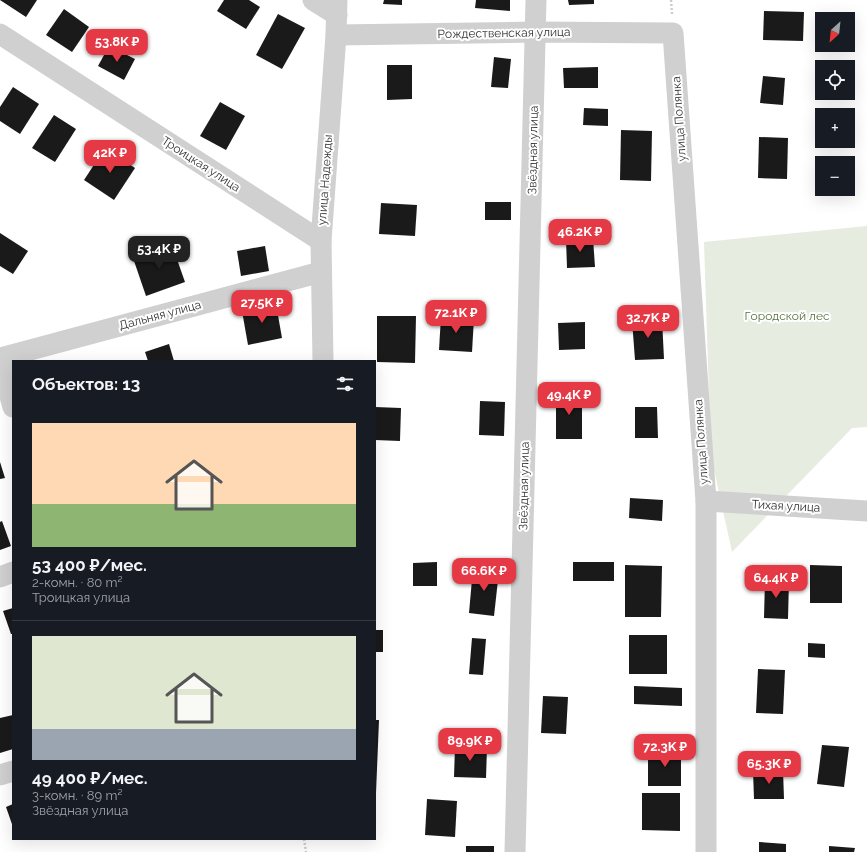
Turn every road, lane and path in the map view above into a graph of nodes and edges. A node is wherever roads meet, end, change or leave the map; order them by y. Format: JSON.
{"nodes":[{"id":1,"x":313,"y":0,"type":"edge"},
{"id":2,"x":536,"y":0,"type":"edge"},
{"id":3,"x":336,"y":17,"type":"edge"},
{"id":4,"x":536,"y":32,"type":"junction"},
{"id":5,"x":673,"y":33,"type":"joint"},
{"id":6,"x":0,"y":34,"type":"edge"},
{"id":7,"x":321,"y":241,"type":"junction"},
{"id":8,"x":321,"y":272,"type":"junction"},
{"id":9,"x":0,"y":358,"type":"edge"},
{"id":10,"x":324,"y":360,"type":"edge"},
{"id":11,"x":0,"y":362,"type":"edge"},
{"id":12,"x":12,"y":404,"type":"edge"},
{"id":13,"x":706,"y":501,"type":"junction"},
{"id":14,"x":867,"y":511,"type":"edge"},
{"id":15,"x":12,"y":572,"type":"edge"},
{"id":16,"x":0,"y":577,"type":"edge"},
{"id":17,"x":12,"y":771,"type":"edge"},
{"id":18,"x":0,"y":775,"type":"edge"},
{"id":19,"x":304,"y":840,"type":"edge"},
{"id":20,"x":306,"y":852,"type":"edge"},
{"id":21,"x":515,"y":852,"type":"edge"},
{"id":22,"x":706,"y":852,"type":"edge"}],
"edges":[{"from":1,"to":3,"type":"street"},
{"from":2,"to":4,"type":"street","name":"Звёздная улица"},
{"from":3,"to":4,"type":"street","name":"Рождественская улица"},
{"from":3,"to":7,"type":"street","name":"улица Надежды"},
{"from":4,"to":5,"type":"street","name":"Рождественская улица"},
{"from":4,"to":21,"type":"street","name":"Звёздная улица"},
{"from":5,"to":13,"type":"street","name":"улица Полянка"},
{"from":6,"to":7,"type":"street","name":"Троицкая улица"},
{"from":7,"to":8,"type":"street","name":"улица Надежды"},
{"from":8,"to":9,"type":"street","name":"Дальняя улица"},
{"from":8,"to":10,"type":"street","name":"улица Надежды"},
{"from":11,"to":12,"type":"street"},
{"from":13,"to":14,"type":"street","name":"Тихая улица"},
{"from":13,"to":22,"type":"street","name":"улица Полянка"},
{"from":15,"to":16,"type":"street"},
{"from":17,"to":18,"type":"street"},
{"from":19,"to":20,"type":"path"}]}
